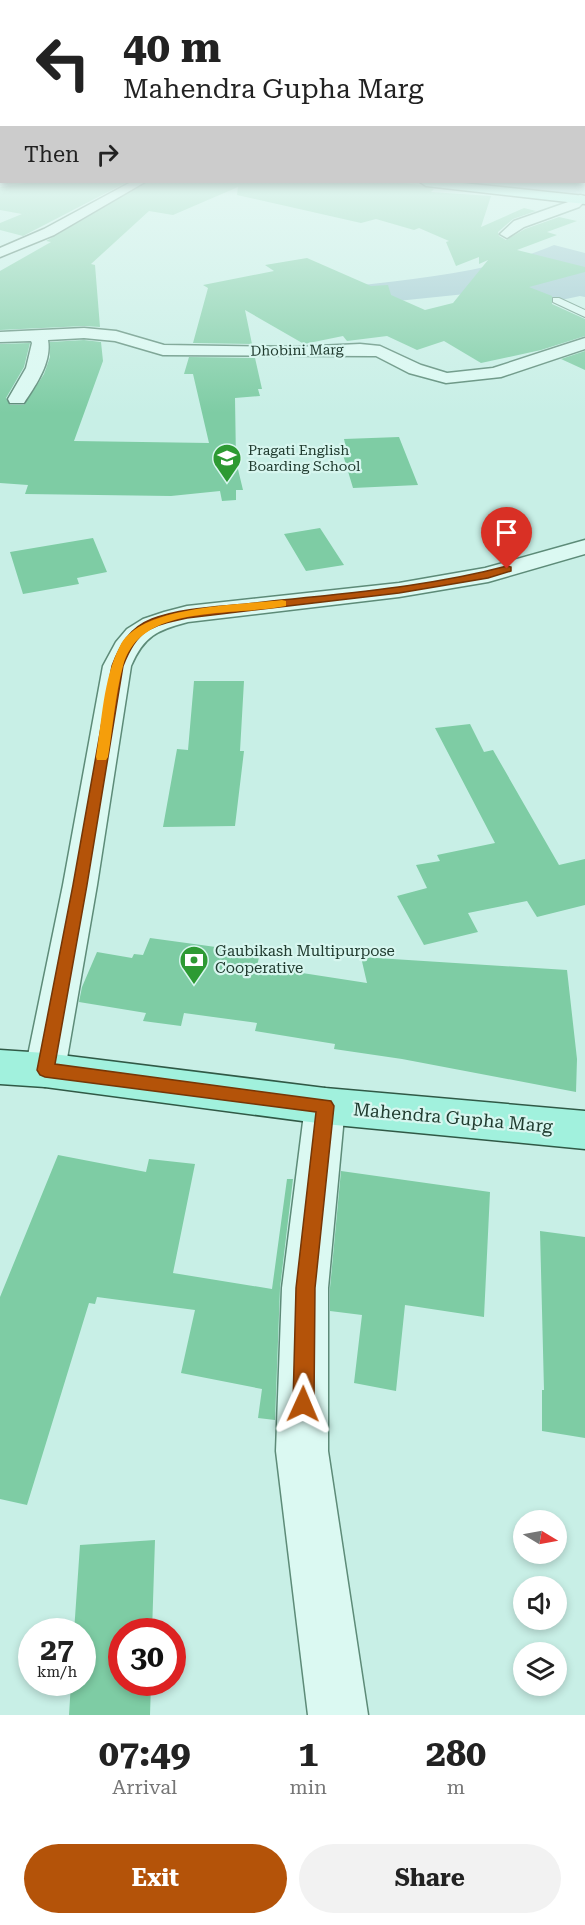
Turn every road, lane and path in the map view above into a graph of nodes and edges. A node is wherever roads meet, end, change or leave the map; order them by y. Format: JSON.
{"nodes":[{"id":1,"x":556,"y":300,"type":"dead end"},
{"id":2,"x":585,"y":314,"type":"edge"},
{"id":3,"x":38,"y":335,"type":"junction"},
{"id":4,"x":0,"y":337,"type":"edge"},
{"id":5,"x":585,"y":343,"type":"edge"},
{"id":6,"x":17,"y":399,"type":"dead end"},
{"id":7,"x":585,"y":547,"type":"edge"},
{"id":8,"x":0,"y":1067,"type":"edge"},
{"id":9,"x":45,"y":1070,"type":"junction"},
{"id":10,"x":325,"y":1106,"type":"junction"},
{"id":11,"x":585,"y":1130,"type":"edge"},
{"id":12,"x":338,"y":1715,"type":"edge"}],
"edges":[{"from":1,"to":2,"type":"lane"},
{"from":3,"to":4,"type":"street","name":"Dhobini Marg"},
{"from":3,"to":5,"type":"street","name":"Dhobini Marg"},
{"from":3,"to":6,"type":"street"},
{"from":7,"to":9,"type":"street"},
{"from":8,"to":9,"type":"main road","name":"Mahendra Gupha Marg"},
{"from":9,"to":10,"type":"main road","name":"Mahendra Gupha Marg"},
{"from":10,"to":11,"type":"main road","name":"Mahendra Gupha Marg"},
{"from":10,"to":12,"type":"street"}]}
